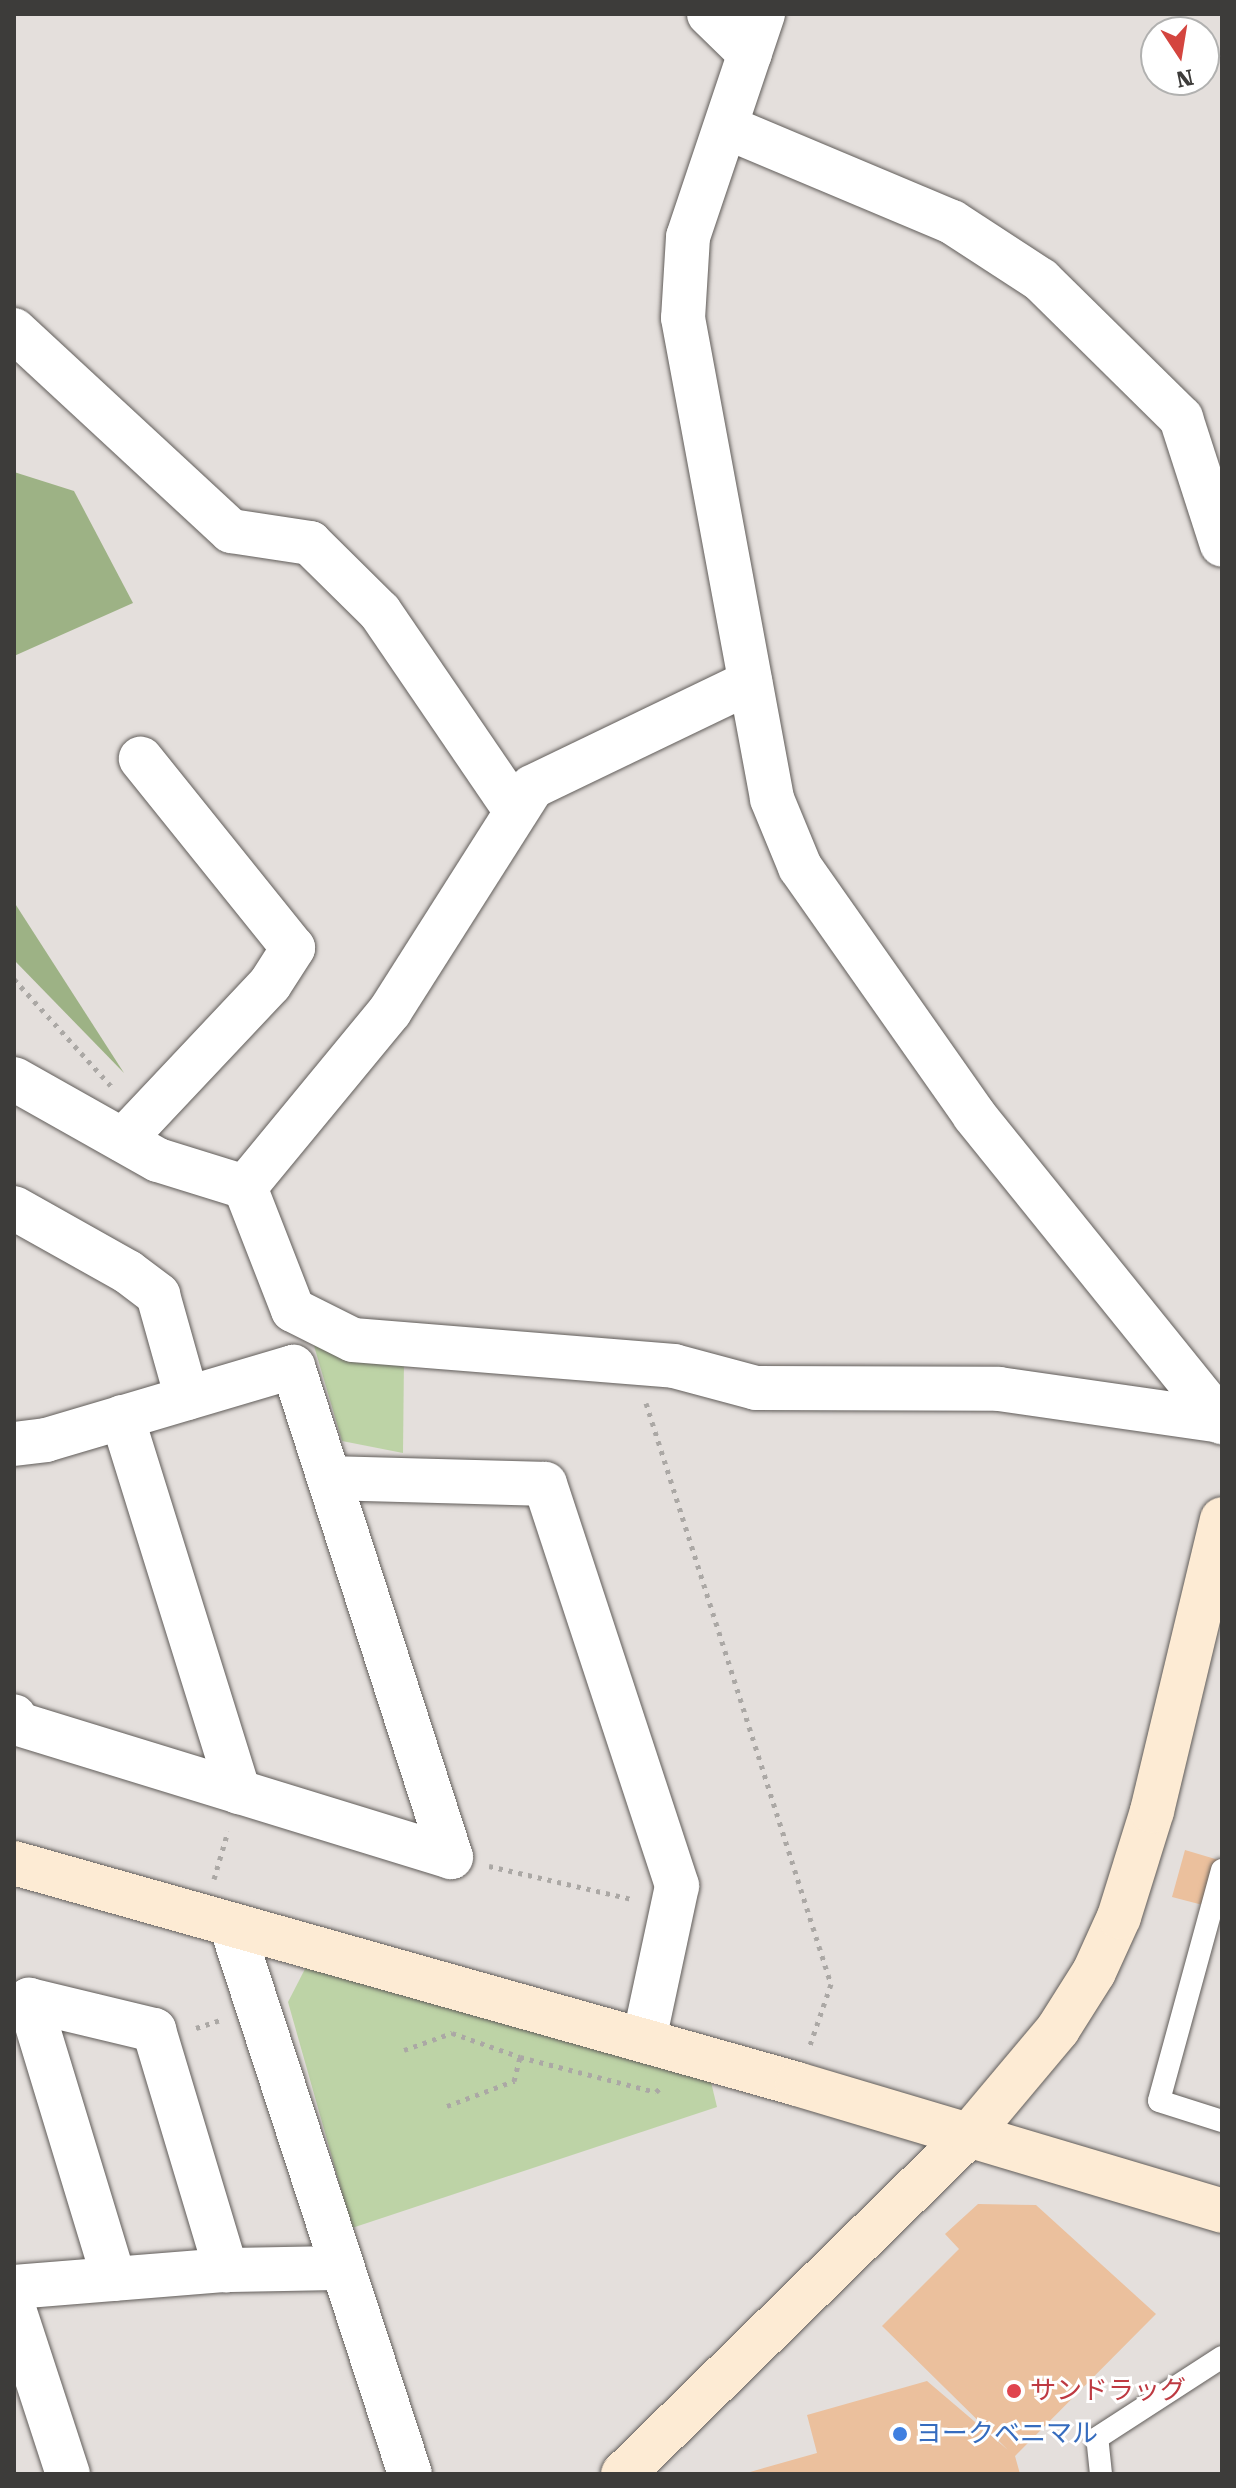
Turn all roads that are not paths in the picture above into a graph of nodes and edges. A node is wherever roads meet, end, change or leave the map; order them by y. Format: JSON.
{"nodes":[{"id":1,"x":709,"y":14,"type":"edge"},
{"id":2,"x":757,"y":34,"type":"edge"},
{"id":3,"x":726,"y":127,"type":"junction"},
{"id":4,"x":14,"y":330,"type":"edge"},
{"id":5,"x":1222,"y":545,"type":"edge"},
{"id":6,"x":750,"y":682,"type":"junction"},
{"id":7,"x":141,"y":759,"type":"dead end"},
{"id":8,"x":516,"y":811,"type":"junction"},
{"id":9,"x":14,"y":1079,"type":"edge"},
{"id":10,"x":128,"y":1135,"type":"junction"},
{"id":11,"x":245,"y":1187,"type":"junction"},
{"id":12,"x":14,"y":1208,"type":"edge"},
{"id":13,"x":187,"y":1398,"type":"junction"},
{"id":14,"x":122,"y":1417,"type":"junction"},
{"id":15,"x":1222,"y":1422,"type":"edge"},
{"id":16,"x":14,"y":1444,"type":"edge"},
{"id":17,"x":331,"y":1478,"type":"junction"},
{"id":18,"x":1222,"y":1519,"type":"edge"},
{"id":19,"x":14,"y":1716,"type":"edge"},
{"id":20,"x":239,"y":1792,"type":"junction"},
{"id":21,"x":14,"y":1863,"type":"edge"},
{"id":22,"x":1222,"y":1870,"type":"edge"},
{"id":23,"x":217,"y":1921,"type":"junction"},
{"id":24,"x":644,"y":2040,"type":"junction"},
{"id":25,"x":1222,"y":2121,"type":"edge"},
{"id":26,"x":970,"y":2134,"type":"junction"},
{"id":27,"x":1222,"y":2211,"type":"edge"},
{"id":28,"x":342,"y":2268,"type":"junction"},
{"id":29,"x":226,"y":2270,"type":"junction"},
{"id":30,"x":114,"y":2279,"type":"junction"},
{"id":31,"x":14,"y":2287,"type":"edge"},
{"id":32,"x":14,"y":2309,"type":"edge"},
{"id":33,"x":1222,"y":2357,"type":"edge"},
{"id":34,"x":29,"y":2408,"type":"edge"},
{"id":35,"x":68,"y":2474,"type":"edge"},
{"id":36,"x":410,"y":2474,"type":"edge"},
{"id":37,"x":623,"y":2474,"type":"edge"},
{"id":38,"x":1101,"y":2474,"type":"edge"}],
"edges":[{"from":1,"to":2,"type":"street"},
{"from":2,"to":3,"type":"street"},
{"from":3,"to":5,"type":"street"},
{"from":3,"to":6,"type":"street"},
{"from":4,"to":8,"type":"street"},
{"from":6,"to":8,"type":"street"},
{"from":6,"to":15,"type":"street"},
{"from":7,"to":10,"type":"street"},
{"from":8,"to":11,"type":"street"},
{"from":9,"to":10,"type":"street"},
{"from":10,"to":11,"type":"street"},
{"from":11,"to":15,"type":"street"},
{"from":12,"to":13,"type":"street"},
{"from":13,"to":14,"type":"street"},
{"from":13,"to":17,"type":"street"},
{"from":14,"to":16,"type":"street"},
{"from":14,"to":20,"type":"street"},
{"from":17,"to":20,"type":"street"},
{"from":17,"to":24,"type":"street"},
{"from":18,"to":26,"type":"street"},
{"from":19,"to":20,"type":"street"},
{"from":21,"to":23,"type":"street"},
{"from":22,"to":25,"type":"lane"},
{"from":23,"to":24,"type":"street"},
{"from":23,"to":28,"type":"street"},
{"from":24,"to":26,"type":"street"},
{"from":26,"to":27,"type":"street"},
{"from":26,"to":37,"type":"street"},
{"from":28,"to":29,"type":"street"},
{"from":28,"to":36,"type":"street"},
{"from":29,"to":30,"type":"street"},
{"from":29,"to":30,"type":"street"},
{"from":30,"to":31,"type":"street"},
{"from":32,"to":34,"type":"street"},
{"from":33,"to":38,"type":"lane"},
{"from":34,"to":35,"type":"street"}]}
